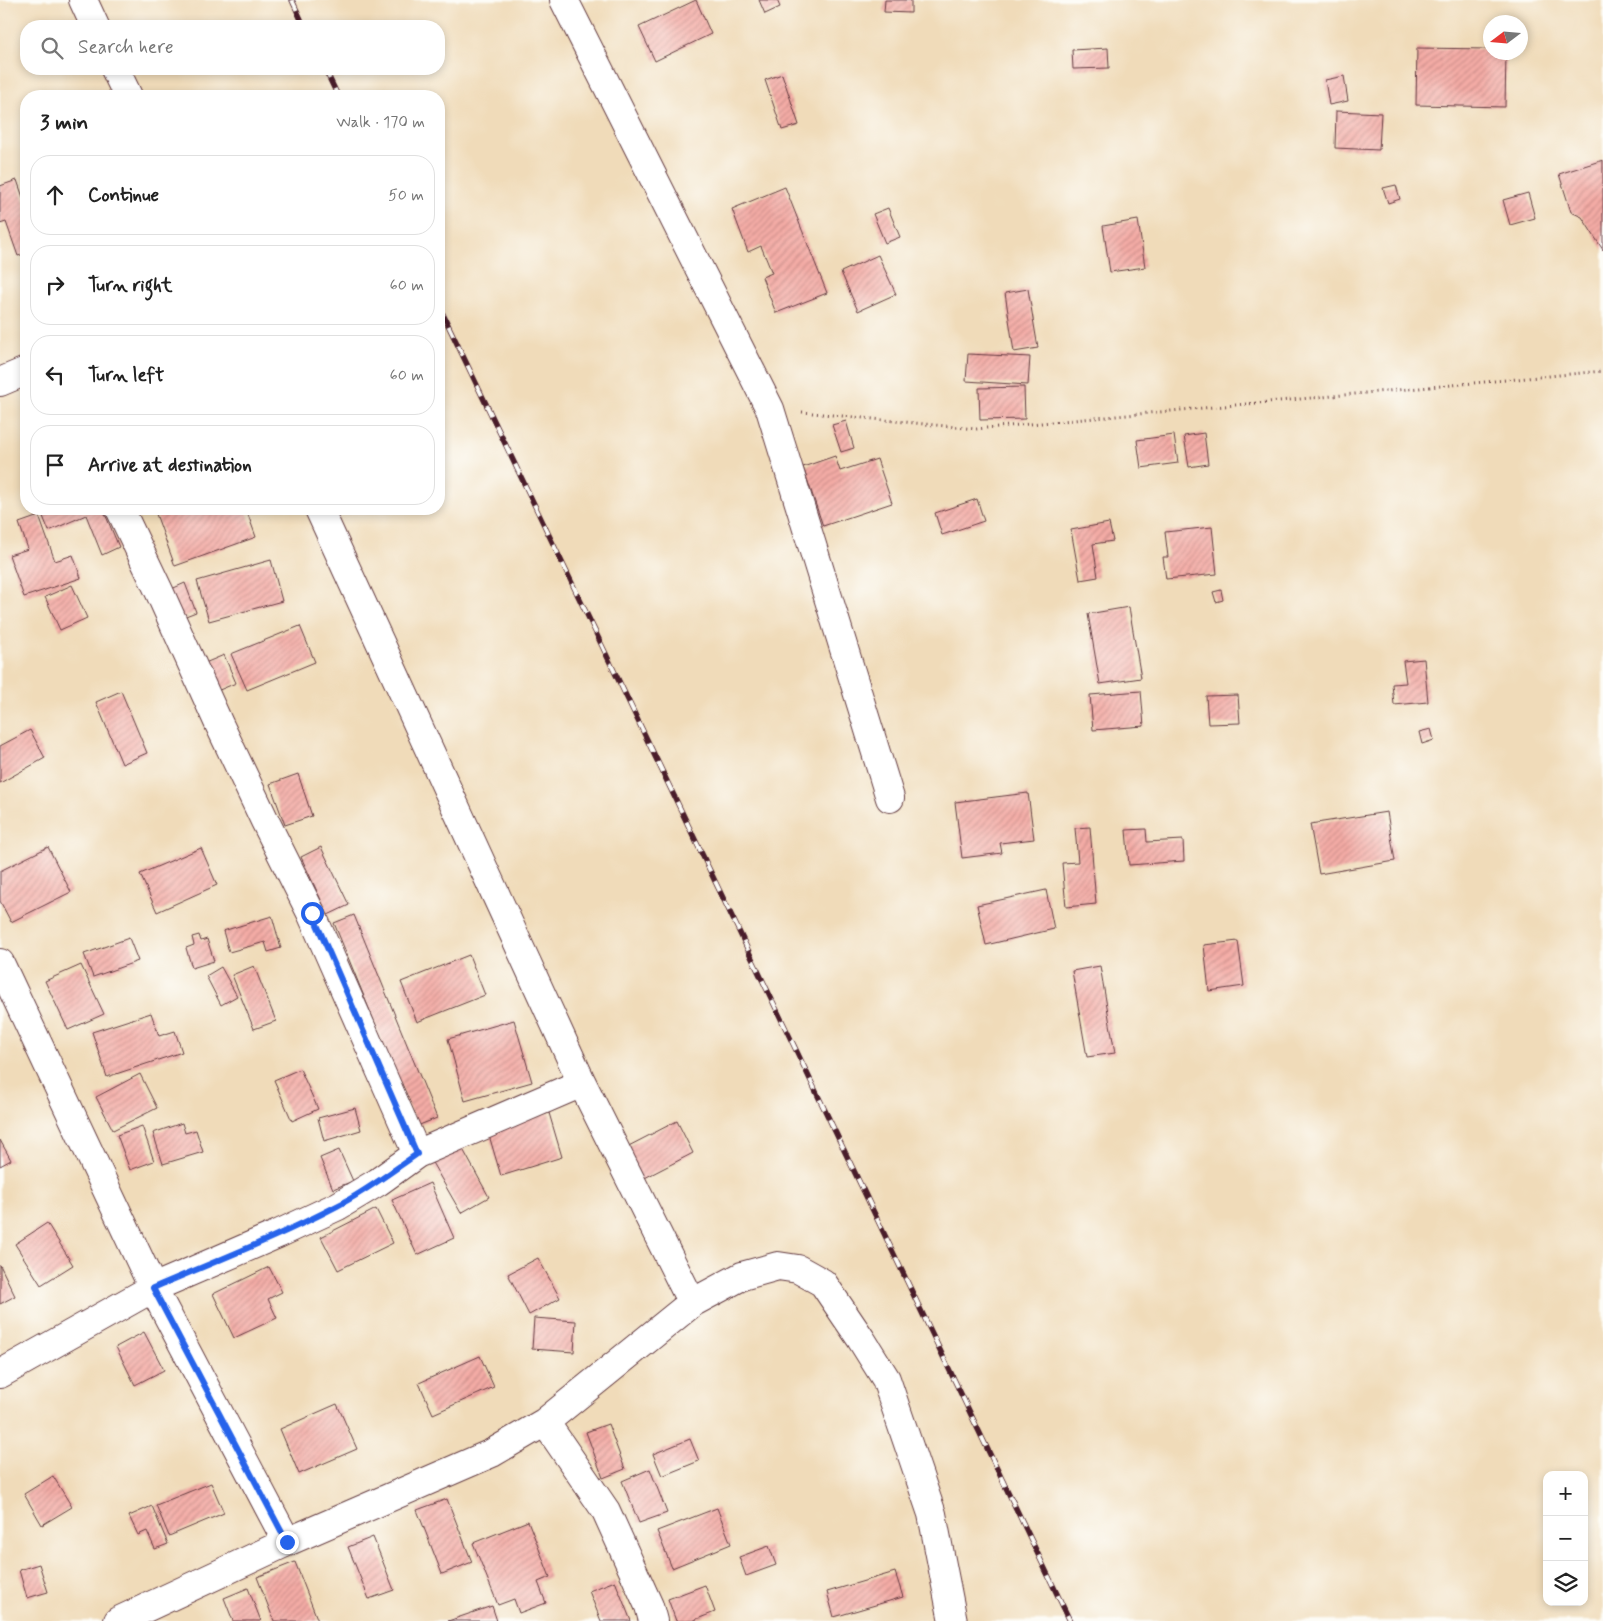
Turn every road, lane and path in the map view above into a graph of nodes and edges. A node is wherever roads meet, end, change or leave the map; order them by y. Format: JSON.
{"nodes":[{"id":1,"x":83,"y":0,"type":"edge"},
{"id":2,"x":564,"y":0,"type":"edge"},
{"id":3,"x":93,"y":20,"type":"edge"},
{"id":4,"x":118,"y":75,"type":"edge"},
{"id":5,"x":125,"y":90,"type":"edge"},
{"id":6,"x":1603,"y":371,"type":"edge"},
{"id":7,"x":20,"y":374,"type":"edge"},
{"id":8,"x":0,"y":382,"type":"edge"},
{"id":9,"x":770,"y":409,"type":"junction"},
{"id":10,"x":123,"y":515,"type":"edge"},
{"id":11,"x":322,"y":515,"type":"edge"},
{"id":12,"x":890,"y":798,"type":"dead end"},
{"id":13,"x":0,"y":963,"type":"edge"},
{"id":14,"x":582,"y":1083,"type":"junction"},
{"id":15,"x":417,"y":1154,"type":"junction"},
{"id":16,"x":153,"y":1288,"type":"junction"},
{"id":17,"x":692,"y":1304,"type":"junction"},
{"id":18,"x":0,"y":1374,"type":"edge"},
{"id":19,"x":545,"y":1422,"type":"junction"},
{"id":20,"x":287,"y":1542,"type":"junction"},
{"id":21,"x":118,"y":1621,"type":"edge"},
{"id":22,"x":652,"y":1621,"type":"edge"},
{"id":23,"x":952,"y":1621,"type":"edge"}],
"edges":[{"from":1,"to":3,"type":"street"},
{"from":2,"to":9,"type":"street"},
{"from":4,"to":5,"type":"street"},
{"from":6,"to":9,"type":"path"},
{"from":7,"to":8,"type":"street"},
{"from":9,"to":12,"type":"street"},
{"from":10,"to":15,"type":"street"},
{"from":11,"to":14,"type":"street"},
{"from":13,"to":16,"type":"street"},
{"from":14,"to":15,"type":"street"},
{"from":14,"to":17,"type":"street"},
{"from":15,"to":16,"type":"street"},
{"from":16,"to":18,"type":"street"},
{"from":16,"to":20,"type":"street"},
{"from":17,"to":19,"type":"street"},
{"from":17,"to":23,"type":"street"},
{"from":19,"to":20,"type":"street"},
{"from":19,"to":22,"type":"street"},
{"from":20,"to":21,"type":"street"}]}
